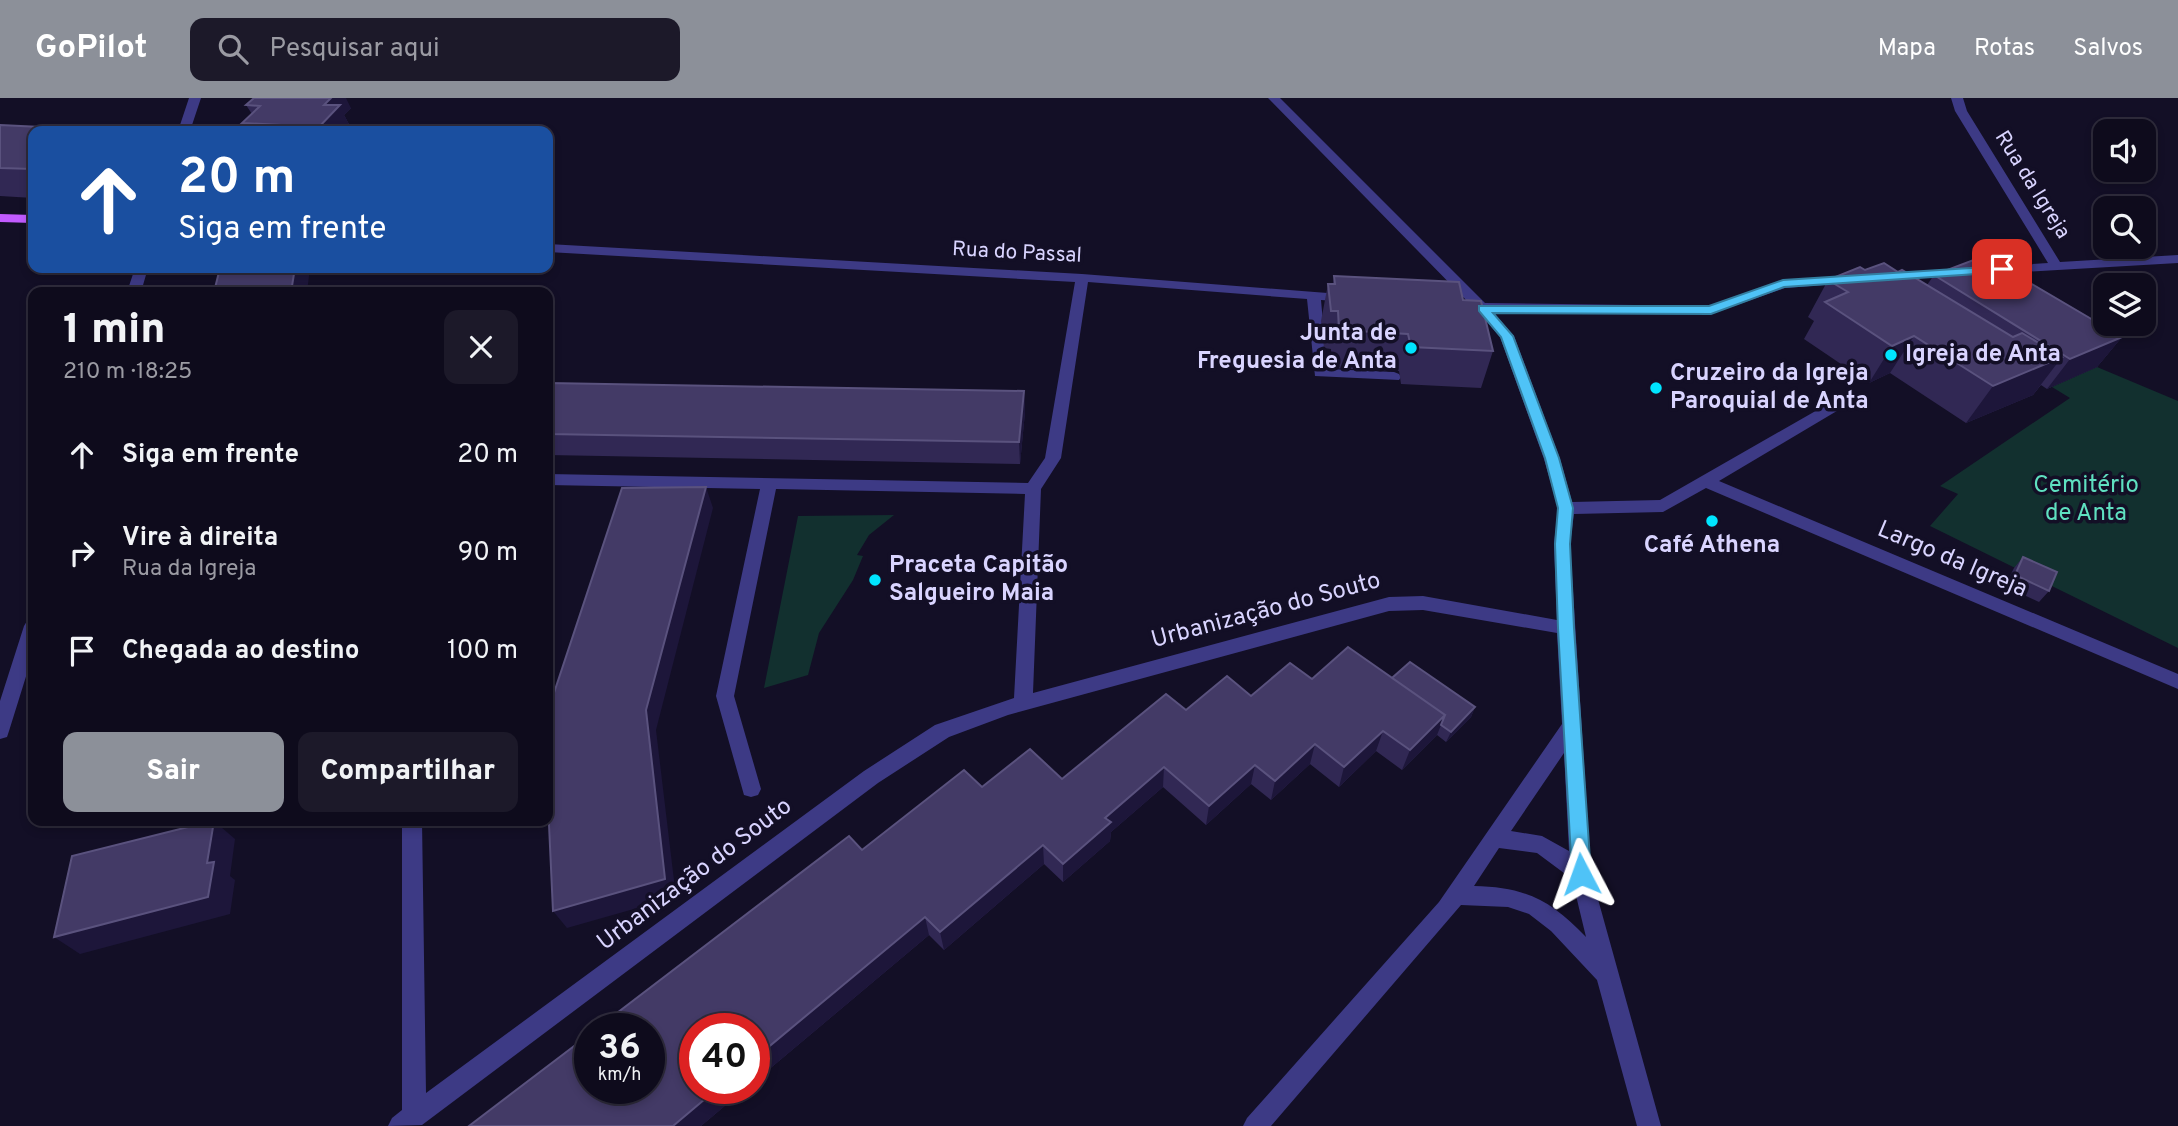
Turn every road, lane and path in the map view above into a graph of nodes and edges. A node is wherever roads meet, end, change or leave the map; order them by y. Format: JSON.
{"nodes":[{"id":1,"x":195,"y":98,"type":"edge"},
{"id":2,"x":1274,"y":98,"type":"edge"},
{"id":3,"x":1957,"y":98,"type":"edge"},
{"id":4,"x":186,"y":126,"type":"edge"},
{"id":5,"x":0,"y":218,"type":"edge"},
{"id":6,"x":28,"y":219,"type":"edge"},
{"id":7,"x":553,"y":248,"type":"edge"},
{"id":8,"x":2178,"y":259,"type":"edge"},
{"id":9,"x":2056,"y":266,"type":"junction"},
{"id":10,"x":1082,"y":278,"type":"junction"},
{"id":11,"x":1314,"y":296,"type":"junction"},
{"id":12,"x":1366,"y":300,"type":"edge"},
{"id":13,"x":1444,"y":306,"type":"edge"},
{"id":14,"x":1483,"y":309,"type":"junction"},
{"id":15,"x":1394,"y":377,"type":"dead end"},
{"id":16,"x":1852,"y":396,"type":"dead end"},
{"id":17,"x":553,"y":479,"type":"edge"},
{"id":18,"x":1707,"y":482,"type":"junction"},
{"id":19,"x":769,"y":483,"type":"junction"},
{"id":20,"x":1033,"y":489,"type":"junction"},
{"id":21,"x":1566,"y":508,"type":"junction"},
{"id":22,"x":1566,"y":628,"type":"junction"},
{"id":23,"x":28,"y":642,"type":"edge"},
{"id":24,"x":2178,"y":682,"type":"edge"},
{"id":25,"x":1023,"y":704,"type":"junction"},
{"id":26,"x":1571,"y":727,"type":"junction"},
{"id":27,"x":0,"y":731,"type":"edge"},
{"id":28,"x":751,"y":789,"type":"dead end"},
{"id":29,"x":412,"y":826,"type":"edge"},
{"id":30,"x":1494,"y":839,"type":"junction"},
{"id":31,"x":1581,"y":874,"type":"junction"},
{"id":32,"x":1455,"y":895,"type":"junction"},
{"id":33,"x":1605,"y":974,"type":"junction"},
{"id":34,"x":407,"y":1121,"type":"edge"},
{"id":35,"x":1255,"y":1126,"type":"edge"},
{"id":36,"x":1649,"y":1126,"type":"edge"}],
"edges":[{"from":1,"to":4,"type":"street"},
{"from":2,"to":14,"type":"street"},
{"from":3,"to":9,"type":"street","name":"Rua da Igreja"},
{"from":5,"to":6,"type":"main road"},
{"from":7,"to":10,"type":"street","name":"Rua do Passal"},
{"from":8,"to":9,"type":"street"},
{"from":9,"to":14,"type":"street","name":"Rua da Igreja"},
{"from":10,"to":11,"type":"street","name":"Rua do Passal"},
{"from":10,"to":20,"type":"street"},
{"from":11,"to":12,"type":"street","name":"Rua do Passal"},
{"from":11,"to":15,"type":"street"},
{"from":13,"to":14,"type":"street"},
{"from":14,"to":21,"type":"street"},
{"from":16,"to":18,"type":"street"},
{"from":17,"to":19,"type":"street"},
{"from":18,"to":21,"type":"street"},
{"from":18,"to":24,"type":"street","name":"Largo da Igreja"},
{"from":19,"to":20,"type":"street"},
{"from":19,"to":28,"type":"street","name":"Urbanização do Souto"},
{"from":20,"to":25,"type":"street"},
{"from":21,"to":22,"type":"street"},
{"from":22,"to":25,"type":"street","name":"Urbanização do Souto"},
{"from":22,"to":26,"type":"street"},
{"from":23,"to":27,"type":"street"},
{"from":25,"to":34,"type":"street","name":"Urbanização do Souto"},
{"from":26,"to":30,"type":"street"},
{"from":26,"to":31,"type":"street"},
{"from":29,"to":34,"type":"street","name":"Urbanização do Souto"},
{"from":30,"to":31,"type":"street"},
{"from":30,"to":32,"type":"street"},
{"from":31,"to":33,"type":"street"},
{"from":32,"to":33,"type":"street"},
{"from":32,"to":35,"type":"street"},
{"from":33,"to":36,"type":"street"}]}
